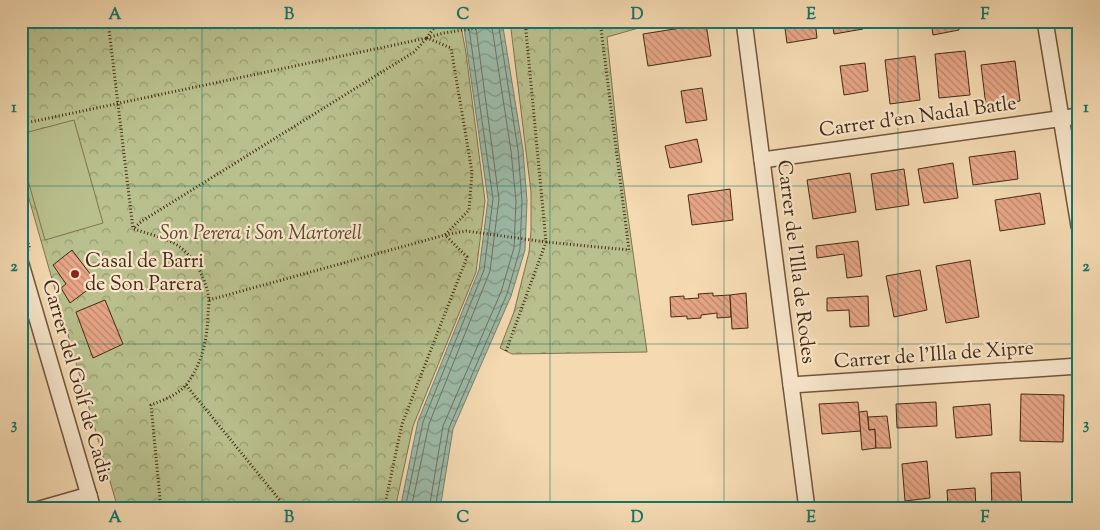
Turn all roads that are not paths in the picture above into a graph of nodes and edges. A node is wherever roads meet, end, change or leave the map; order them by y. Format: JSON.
{"nodes":[{"id":1,"x":744,"y":21,"type":"edge"},
{"id":2,"x":1045,"y":21,"type":"edge"},
{"id":3,"x":1079,"y":116,"type":"edge"},
{"id":4,"x":1061,"y":118,"type":"junction"},
{"id":5,"x":762,"y":160,"type":"junction"},
{"id":6,"x":1079,"y":226,"type":"edge"},
{"id":7,"x":21,"y":264,"type":"edge"},
{"id":8,"x":1079,"y":366,"type":"edge"},
{"id":9,"x":791,"y":385,"type":"junction"},
{"id":10,"x":91,"y":502,"type":"edge"},
{"id":11,"x":40,"y":509,"type":"edge"},
{"id":12,"x":807,"y":509,"type":"edge"}],
"edges":[{"from":1,"to":5,"type":"street","name":"Carrer de l'Illa de Rodes"},
{"from":2,"to":4,"type":"street"},
{"from":3,"to":4,"type":"street","name":"Carrer d'en Nadal Batle"},
{"from":4,"to":5,"type":"street","name":"Carrer d'en Nadal Batle"},
{"from":4,"to":6,"type":"street"},
{"from":5,"to":9,"type":"street","name":"Carrer de l'Illa de Rodes"},
{"from":7,"to":10,"type":"street","name":"Carrer del Golf de Cadis"},
{"from":8,"to":9,"type":"street","name":"Carrer de l'Illa de Xipre"},
{"from":9,"to":12,"type":"street","name":"Carrer de l'Illa de Rodes"},
{"from":10,"to":11,"type":"street"}]}
